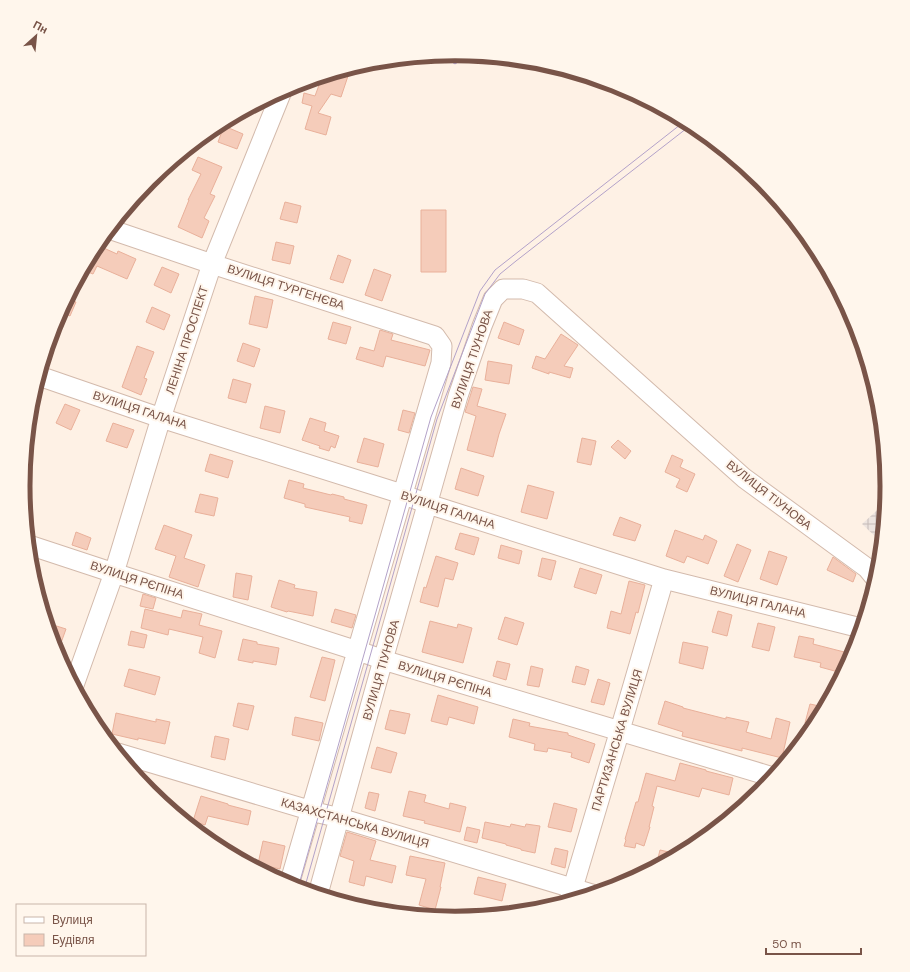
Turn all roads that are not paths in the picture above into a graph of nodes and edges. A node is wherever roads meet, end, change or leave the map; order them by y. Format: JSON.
{"nodes":[{"id":1,"x":279,"y":99,"type":"edge"},
{"id":2,"x":115,"y":231,"type":"edge"},
{"id":3,"x":212,"y":264,"type":"junction"},
{"id":4,"x":44,"y":378,"type":"edge"},
{"id":5,"x":161,"y":418,"type":"junction"},
{"id":6,"x":402,"y":494,"type":"junction"},
{"id":7,"x":428,"y":504,"type":"junction"},
{"id":8,"x":35,"y":547,"type":"edge"},
{"id":9,"x":114,"y":573,"type":"junction"},
{"id":10,"x":871,"y":573,"type":"edge"},
{"id":11,"x":664,"y":579,"type":"junction"},
{"id":12,"x":856,"y":627,"type":"edge"},
{"id":13,"x":358,"y":651,"type":"junction"},
{"id":14,"x":383,"y":660,"type":"junction"},
{"id":15,"x":76,"y":678,"type":"edge"},
{"id":16,"x":620,"y":730,"type":"junction"},
{"id":17,"x":127,"y":756,"type":"edge"},
{"id":18,"x":767,"y":775,"type":"edge"},
{"id":19,"x":311,"y":810,"type":"junction"},
{"id":20,"x":340,"y":818,"type":"junction"},
{"id":21,"x":291,"y":878,"type":"edge"},
{"id":22,"x":320,"y":889,"type":"edge"},
{"id":23,"x":571,"y":894,"type":"edge"}],
"edges":[{"from":1,"to":3,"type":"street","name":"ЛЕНІНА ПРОСПЕКТ"},
{"from":2,"to":3,"type":"street","name":"ВУЛИЦЯ ТУРГЕНЄВА"},
{"from":3,"to":5,"type":"street","name":"ЛЕНІНА ПРОСПЕКТ"},
{"from":3,"to":6,"type":"street","name":"ВУЛИЦЯ ТУРГЕНЄВА"},
{"from":4,"to":5,"type":"street","name":"ВУЛИЦЯ ГАЛАНА"},
{"from":5,"to":6,"type":"street","name":"ВУЛИЦЯ ГАЛАНА"},
{"from":5,"to":9,"type":"street","name":"ЛЕНІНА ПРОСПЕКТ"},
{"from":6,"to":7,"type":"street","name":"ВУЛИЦЯ ГАЛАНА"},
{"from":6,"to":13,"type":"street"},
{"from":7,"to":10,"type":"street","name":"ВУЛИЦЯ ТІУНОВА"},
{"from":7,"to":11,"type":"street","name":"ВУЛИЦЯ ГАЛАНА"},
{"from":7,"to":14,"type":"street","name":"ВУЛИЦЯ ТІУНОВА"},
{"from":8,"to":9,"type":"street","name":"ВУЛИЦЯ РЄПІНА"},
{"from":9,"to":13,"type":"street","name":"ВУЛИЦЯ РЄПІНА"},
{"from":9,"to":15,"type":"street","name":"ЛЕНІНА ПРОСПЕКТ"},
{"from":11,"to":12,"type":"street","name":"ВУЛИЦЯ ГАЛАНА"},
{"from":11,"to":16,"type":"street","name":"ПАРТИЗАНСЬКА ВУЛИЦЯ"},
{"from":13,"to":14,"type":"street","name":"ВУЛИЦЯ РЄПІНА"},
{"from":13,"to":19,"type":"street"},
{"from":14,"to":16,"type":"street","name":"ВУЛИЦЯ РЄПІНА"},
{"from":14,"to":20,"type":"street","name":"ВУЛИЦЯ ТІУНОВА"},
{"from":16,"to":18,"type":"street","name":"ВУЛИЦЯ РЄПІНА"},
{"from":16,"to":23,"type":"street","name":"ПАРТИЗАНСЬКА ВУЛИЦЯ"},
{"from":17,"to":19,"type":"street","name":"КАЗАХСТАНСЬКА ВУЛИЦЯ"},
{"from":19,"to":20,"type":"street","name":"КАЗАХСТАНСЬКА ВУЛИЦЯ"},
{"from":19,"to":21,"type":"street"},
{"from":20,"to":22,"type":"street","name":"ВУЛИЦЯ ТІУНОВА"},
{"from":20,"to":23,"type":"street","name":"КАЗАХСТАНСЬКА ВУЛИЦЯ"}]}
